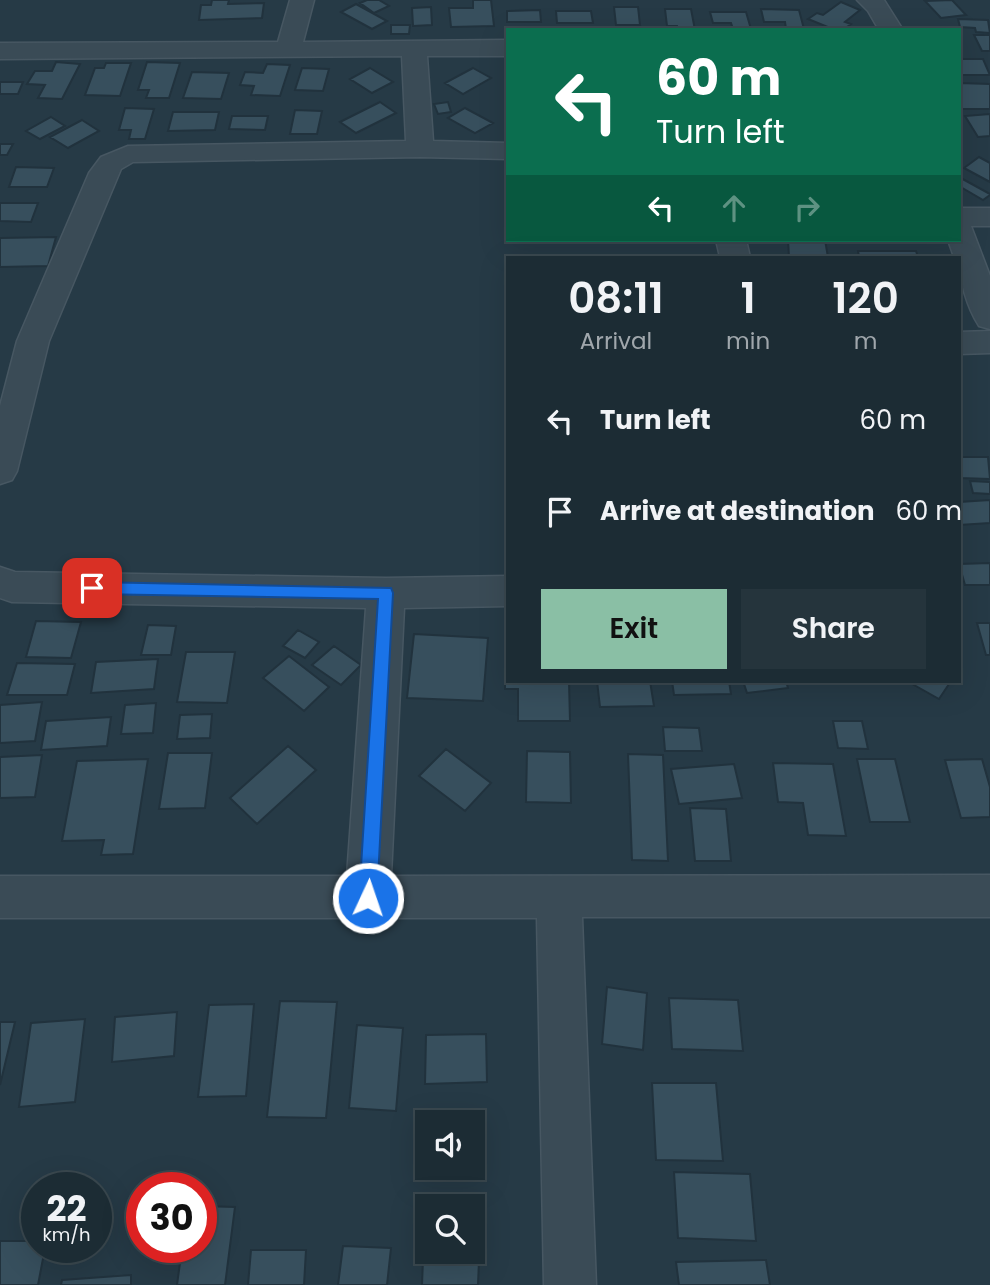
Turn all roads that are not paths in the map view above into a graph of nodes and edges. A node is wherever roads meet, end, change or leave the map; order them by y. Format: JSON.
{"nodes":[{"id":1,"x":302,"y":0,"type":"edge"},
{"id":2,"x":869,"y":0,"type":"edge"},
{"id":3,"x":890,"y":28,"type":"edge"},
{"id":4,"x":506,"y":48,"type":"edge"},
{"id":5,"x":288,"y":50,"type":"junction"},
{"id":6,"x":414,"y":50,"type":"junction"},
{"id":7,"x":0,"y":51,"type":"edge"},
{"id":8,"x":420,"y":149,"type":"junction"},
{"id":9,"x":506,"y":151,"type":"edge"},
{"id":10,"x":990,"y":216,"type":"edge"},
{"id":11,"x":961,"y":217,"type":"edge"},
{"id":12,"x":961,"y":236,"type":"edge"},
{"id":13,"x":990,"y":319,"type":"edge"},
{"id":14,"x":0,"y":341,"type":"edge"},
{"id":15,"x":33,"y":341,"type":"junction"},
{"id":16,"x":990,"y":342,"type":"edge"},
{"id":17,"x":961,"y":343,"type":"edge"},
{"id":18,"x":0,"y":471,"type":"edge"},
{"id":19,"x":0,"y":582,"type":"edge"},
{"id":20,"x":506,"y":591,"type":"edge"},
{"id":21,"x":386,"y":593,"type":"junction"},
{"id":22,"x":990,"y":896,"type":"edge"},
{"id":23,"x":0,"y":897,"type":"edge"},
{"id":24,"x":368,"y":898,"type":"junction"},
{"id":25,"x":559,"y":898,"type":"junction"},
{"id":26,"x":569,"y":1285,"type":"edge"}],
"edges":[{"from":1,"to":5,"type":"street"},
{"from":2,"to":3,"type":"street"},
{"from":4,"to":6,"type":"street"},
{"from":5,"to":6,"type":"street"},
{"from":5,"to":7,"type":"street"},
{"from":6,"to":8,"type":"street"},
{"from":8,"to":9,"type":"street"},
{"from":8,"to":15,"type":"street"},
{"from":10,"to":11,"type":"street"},
{"from":12,"to":13,"type":"street"},
{"from":14,"to":15,"type":"street"},
{"from":15,"to":18,"type":"street"},
{"from":16,"to":17,"type":"street"},
{"from":19,"to":21,"type":"street"},
{"from":20,"to":21,"type":"street"},
{"from":21,"to":24,"type":"street"},
{"from":22,"to":25,"type":"street"},
{"from":23,"to":24,"type":"street"},
{"from":24,"to":25,"type":"street"},
{"from":25,"to":26,"type":"street"}]}
